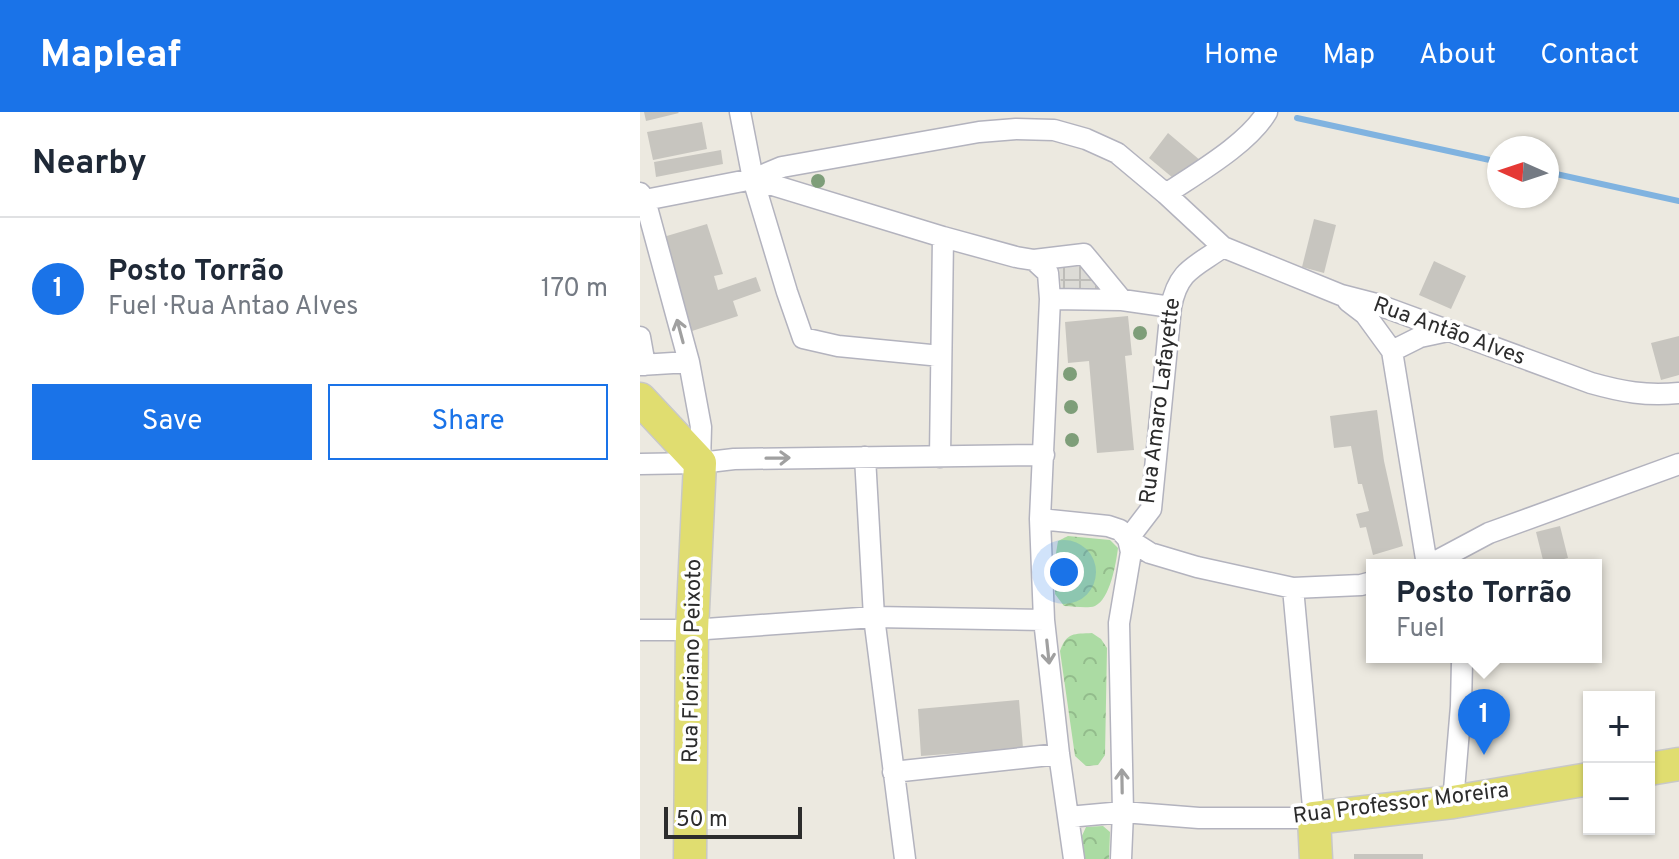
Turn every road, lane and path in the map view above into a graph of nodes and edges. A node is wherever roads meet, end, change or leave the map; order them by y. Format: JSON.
{"nodes":[{"id":1,"x":740,"y":112,"type":"edge"},
{"id":2,"x":1267,"y":112,"type":"edge"},
{"id":3,"x":753,"y":179,"type":"junction"},
{"id":4,"x":1166,"y":194,"type":"junction"},
{"id":5,"x":643,"y":197,"type":"edge"},
{"id":6,"x":943,"y":237,"type":"junction"},
{"id":7,"x":1223,"y":247,"type":"junction"},
{"id":8,"x":1034,"y":260,"type":"junction"},
{"id":9,"x":1341,"y":295,"type":"junction"},
{"id":10,"x":1050,"y":299,"type":"junction"},
{"id":11,"x":1122,"y":300,"type":"junction"},
{"id":12,"x":1171,"y":307,"type":"junction"},
{"id":13,"x":1448,"y":331,"type":"junction"},
{"id":14,"x":640,"y":337,"type":"edge"},
{"id":15,"x":1392,"y":351,"type":"junction"},
{"id":16,"x":941,"y":356,"type":"junction"},
{"id":17,"x":689,"y":362,"type":"junction"},
{"id":18,"x":643,"y":365,"type":"edge"},
{"id":19,"x":1679,"y":393,"type":"edge"},
{"id":20,"x":640,"y":399,"type":"edge"},
{"id":21,"x":1044,"y":455,"type":"junction"},
{"id":22,"x":865,"y":457,"type":"junction"},
{"id":23,"x":940,"y":457,"type":"junction"},
{"id":24,"x":700,"y":463,"type":"junction"},
{"id":25,"x":640,"y":464,"type":"edge"},
{"id":26,"x":1679,"y":464,"type":"edge"},
{"id":27,"x":1040,"y":519,"type":"junction"},
{"id":28,"x":1128,"y":539,"type":"junction"},
{"id":29,"x":1427,"y":559,"type":"edge"},
{"id":30,"x":1439,"y":559,"type":"edge"},
{"id":31,"x":1366,"y":584,"type":"edge"},
{"id":32,"x":1293,"y":588,"type":"junction"},
{"id":33,"x":874,"y":617,"type":"junction"},
{"id":34,"x":1044,"y":620,"type":"junction"},
{"id":35,"x":640,"y":630,"type":"edge"},
{"id":36,"x":692,"y":630,"type":"junction"},
{"id":37,"x":1462,"y":663,"type":"edge"},
{"id":38,"x":1059,"y":754,"type":"junction"},
{"id":39,"x":1679,"y":764,"type":"edge"},
{"id":40,"x":1655,"y":768,"type":"edge"},
{"id":41,"x":893,"y":772,"type":"junction"},
{"id":42,"x":1583,"y":780,"type":"edge"},
{"id":43,"x":1453,"y":802,"type":"junction"},
{"id":44,"x":1123,"y":812,"type":"junction"},
{"id":45,"x":1068,"y":817,"type":"junction"},
{"id":46,"x":1314,"y":818,"type":"junction"},
{"id":47,"x":690,"y":859,"type":"edge"},
{"id":48,"x":905,"y":859,"type":"edge"},
{"id":49,"x":1074,"y":859,"type":"edge"},
{"id":50,"x":1121,"y":859,"type":"edge"},
{"id":51,"x":1316,"y":859,"type":"edge"}],
"edges":[{"from":1,"to":3,"type":"street"},
{"from":2,"to":4,"type":"street"},
{"from":3,"to":4,"type":"street"},
{"from":3,"to":5,"type":"street"},
{"from":3,"to":6,"type":"street"},
{"from":3,"to":16,"type":"street"},
{"from":4,"to":7,"type":"street"},
{"from":17,"to":5,"type":"street","one_way":true},
{"from":6,"to":8,"type":"street"},
{"from":6,"to":16,"type":"street"},
{"from":7,"to":9,"type":"street","name":"Rua Antão Alves"},
{"from":7,"to":12,"type":"street","name":"Rua Amaro Lafayette"},
{"from":8,"to":10,"type":"street"},
{"from":8,"to":11,"type":"street"},
{"from":9,"to":13,"type":"street","name":"Rua Antão Alves"},
{"from":9,"to":15,"type":"street"},
{"from":10,"to":11,"type":"street"},
{"from":10,"to":21,"type":"street"},
{"from":11,"to":12,"type":"street"},
{"from":12,"to":28,"type":"street","name":"Rua Amaro Lafayette"},
{"from":13,"to":15,"type":"street"},
{"from":13,"to":19,"type":"street","name":"Rua Antão Alves"},
{"from":14,"to":18,"type":"street"},
{"from":15,"to":29,"type":"street"},
{"from":16,"to":23,"type":"street"},
{"from":17,"to":18,"type":"street"},
{"from":17,"to":24,"type":"street"},
{"from":20,"to":24,"type":"main road"},
{"from":21,"to":23,"type":"street"},
{"from":21,"to":27,"type":"street"},
{"from":22,"to":23,"type":"street"},
{"from":24,"to":22,"type":"street","one_way":true},
{"from":22,"to":33,"type":"street"},
{"from":24,"to":25,"type":"street"},
{"from":24,"to":36,"type":"main road","name":"Rua Floriano Peixoto"},
{"from":26,"to":30,"type":"street"},
{"from":27,"to":28,"type":"street"},
{"from":27,"to":34,"type":"street"},
{"from":28,"to":32,"type":"street"},
{"from":44,"to":28,"type":"street","one_way":true},
{"from":31,"to":32,"type":"street"},
{"from":32,"to":46,"type":"street"},
{"from":33,"to":34,"type":"street"},
{"from":33,"to":36,"type":"street"},
{"from":33,"to":41,"type":"street"},
{"from":34,"to":38,"type":"street","one_way":true},
{"from":35,"to":36,"type":"street"},
{"from":36,"to":47,"type":"main road","name":"Rua Floriano Peixoto"},
{"from":37,"to":43,"type":"street"},
{"from":38,"to":41,"type":"street"},
{"from":38,"to":45,"type":"street"},
{"from":39,"to":40,"type":"main road"},
{"from":41,"to":48,"type":"street"},
{"from":42,"to":43,"type":"main road","name":"Rua Professor Moreira"},
{"from":43,"to":46,"type":"main road","name":"Rua Professor Moreira"},
{"from":44,"to":45,"type":"street","name":"Rua Professor Moreira"},
{"from":44,"to":46,"type":"street","name":"Rua Professor Moreira"},
{"from":44,"to":50,"type":"street"},
{"from":45,"to":49,"type":"street"},
{"from":46,"to":51,"type":"main road"}]}
